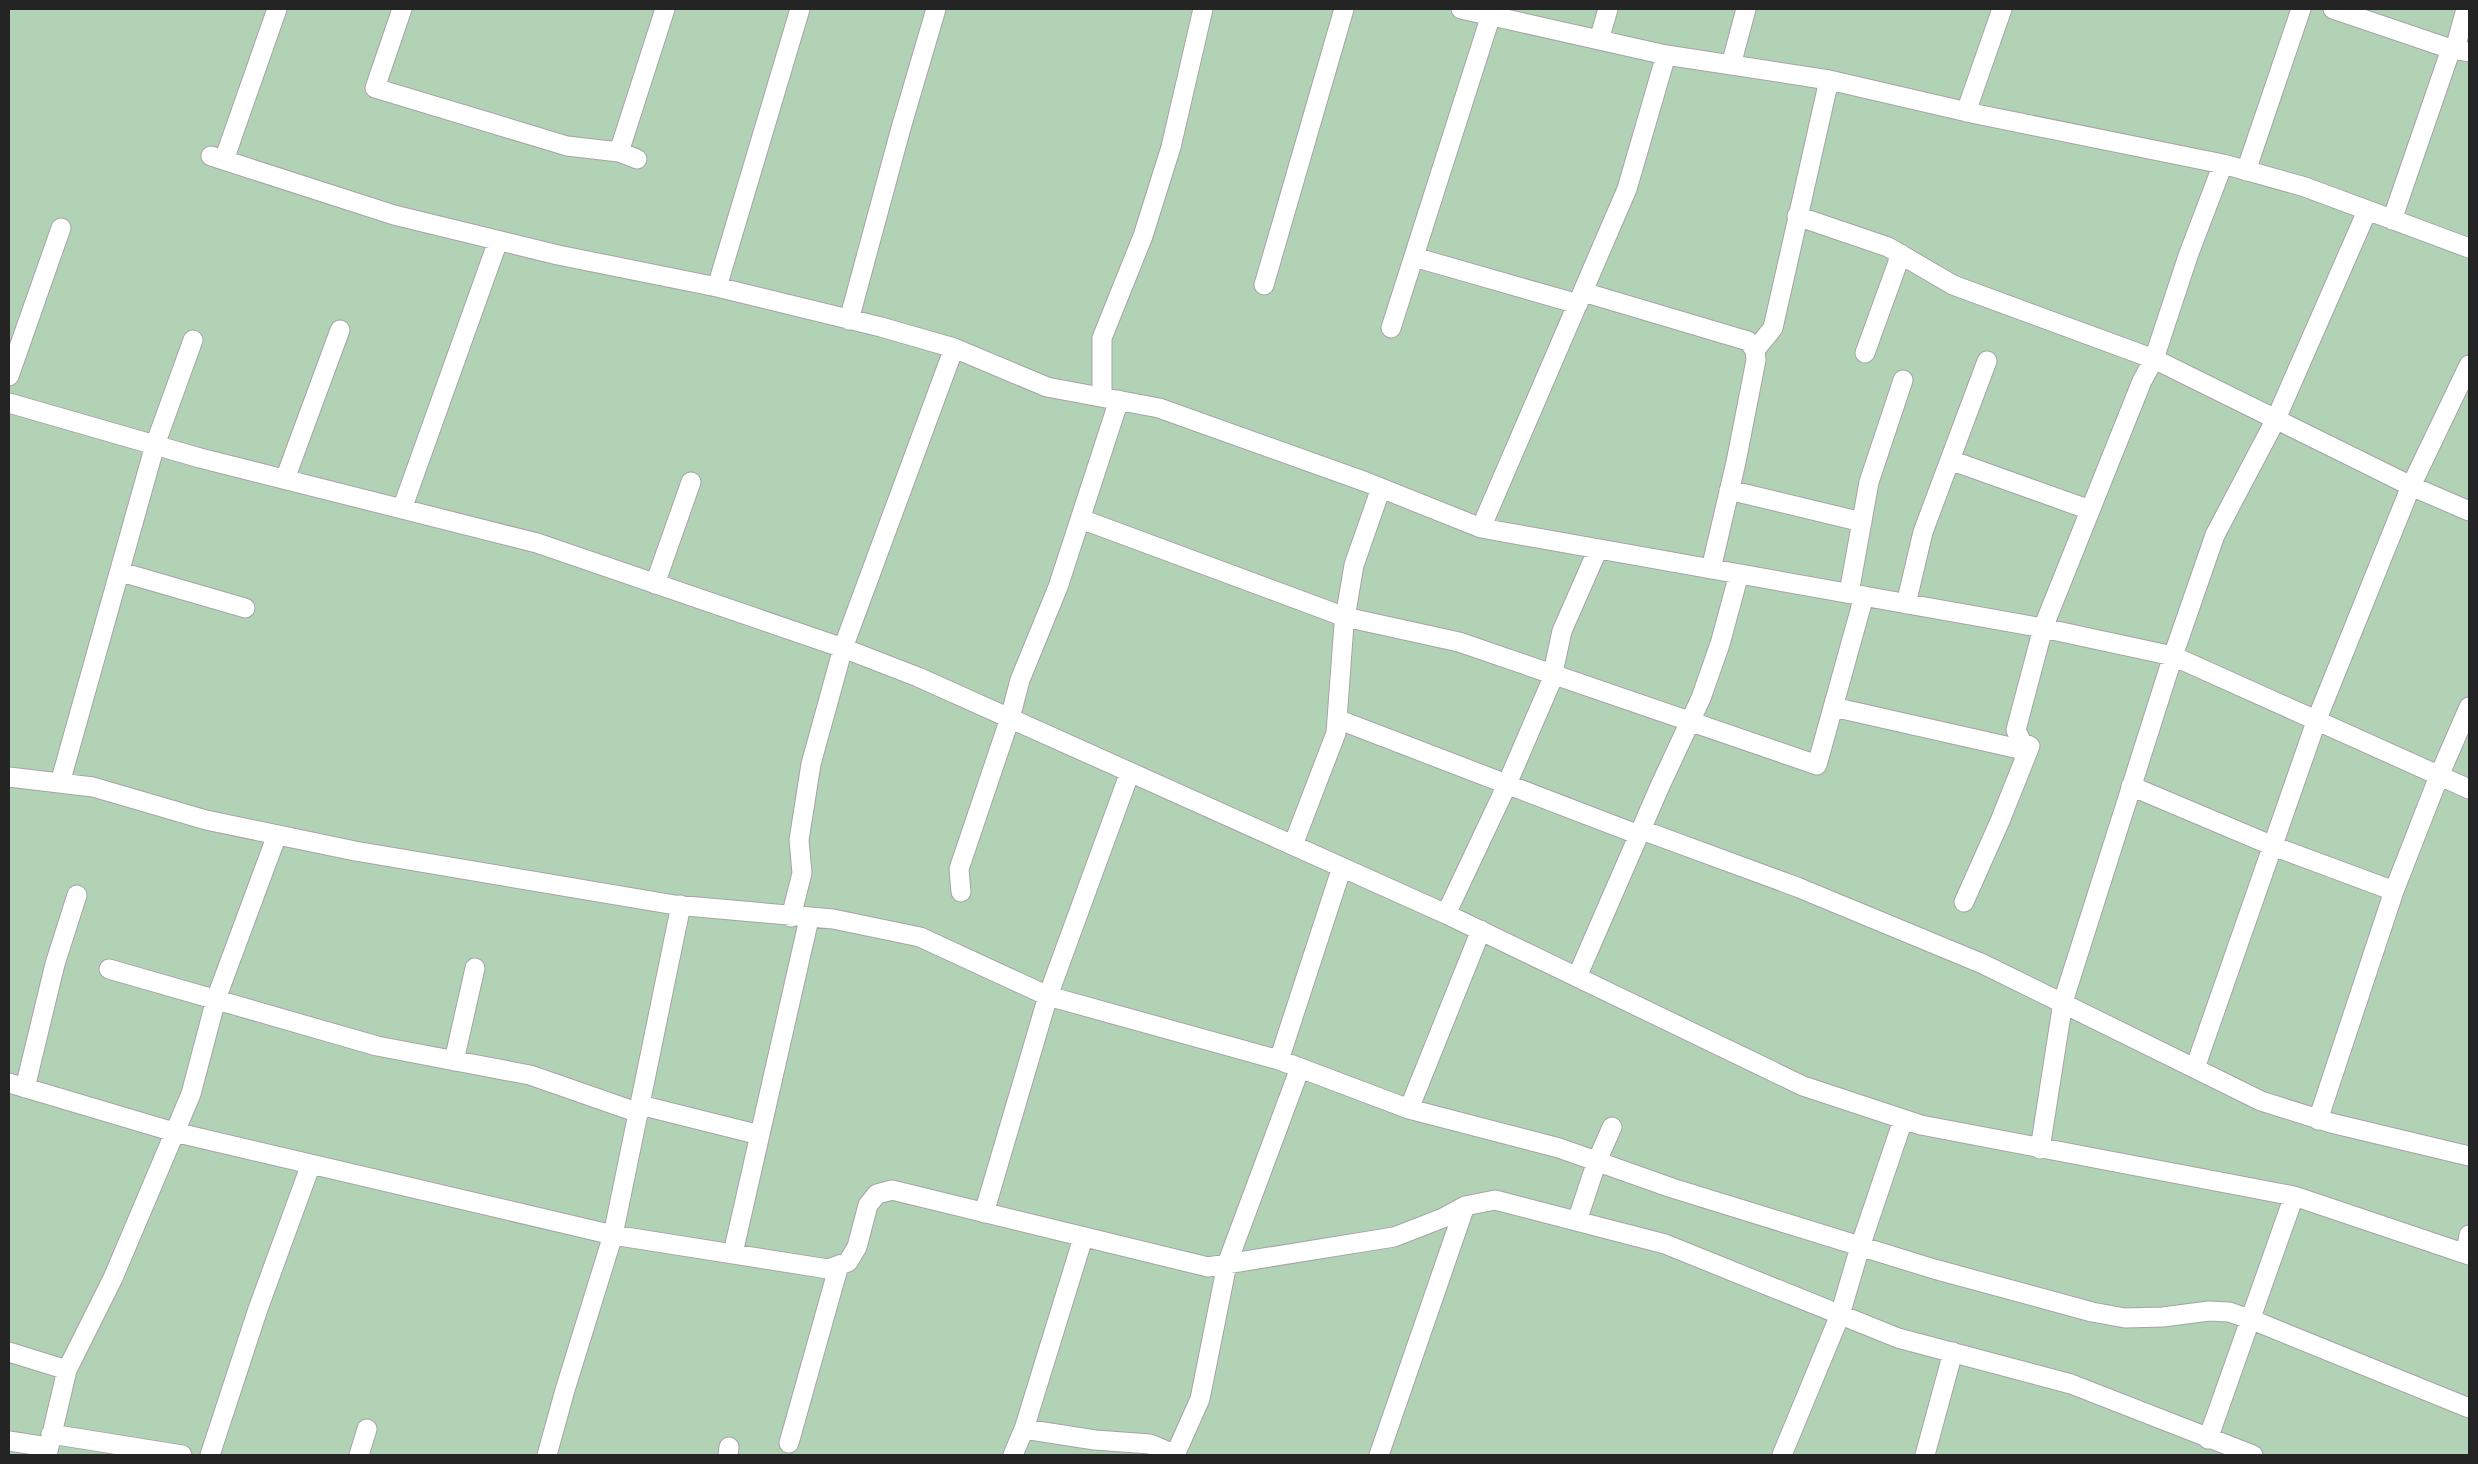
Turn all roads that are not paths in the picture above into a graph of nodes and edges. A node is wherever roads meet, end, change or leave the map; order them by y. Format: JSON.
{"nodes":[{"id":1,"x":277,"y":9,"type":"edge"},
{"id":2,"x":402,"y":9,"type":"edge"},
{"id":3,"x":665,"y":9,"type":"edge"},
{"id":4,"x":800,"y":9,"type":"edge"},
{"id":5,"x":936,"y":9,"type":"edge"},
{"id":6,"x":1203,"y":9,"type":"edge"},
{"id":7,"x":1344,"y":9,"type":"edge"},
{"id":8,"x":1608,"y":9,"type":"edge"},
{"id":9,"x":1746,"y":9,"type":"edge"},
{"id":10,"x":2002,"y":9,"type":"edge"},
{"id":11,"x":2301,"y":9,"type":"edge"},
{"id":12,"x":2333,"y":9,"type":"edge"},
{"id":13,"x":2466,"y":9,"type":"edge"},
{"id":14,"x":1475,"y":11,"type":"edge"},
{"id":15,"x":1599,"y":40,"type":"junction"},
{"id":16,"x":2458,"y":50,"type":"edge"},
{"id":17,"x":1666,"y":54,"type":"junction"},
{"id":18,"x":1731,"y":65,"type":"junction"},
{"id":19,"x":1828,"y":80,"type":"junction"},
{"id":20,"x":1966,"y":112,"type":"junction"},
{"id":21,"x":619,"y":152,"type":"junction"},
{"id":22,"x":637,"y":159,"type":"dead end"},
{"id":23,"x":2224,"y":164,"type":"junction"},
{"id":24,"x":2246,"y":171,"type":"junction"},
{"id":25,"x":2367,"y":211,"type":"junction"},
{"id":26,"x":1797,"y":216,"type":"junction"},
{"id":27,"x":2392,"y":220,"type":"junction"},
{"id":28,"x":61,"y":228,"type":"dead end"},
{"id":29,"x":498,"y":241,"type":"junction"},
{"id":30,"x":2469,"y":248,"type":"edge"},
{"id":31,"x":1901,"y":254,"type":"junction"},
{"id":32,"x":1414,"y":257,"type":"junction"},
{"id":33,"x":1264,"y":285,"type":"dead end"},
{"id":34,"x":716,"y":287,"type":"junction"},
{"id":35,"x":1581,"y":298,"type":"junction"},
{"id":36,"x":850,"y":320,"type":"junction"},
{"id":37,"x":1391,"y":328,"type":"dead end"},
{"id":38,"x":340,"y":330,"type":"dead end"},
{"id":39,"x":193,"y":340,"type":"dead end"},
{"id":40,"x":954,"y":348,"type":"junction"},
{"id":41,"x":1755,"y":350,"type":"junction"},
{"id":42,"x":1865,"y":353,"type":"dead end"},
{"id":43,"x":2154,"y":359,"type":"junction"},
{"id":44,"x":1987,"y":361,"type":"dead end"},
{"id":45,"x":2469,"y":365,"type":"edge"},
{"id":46,"x":9,"y":376,"type":"edge"},
{"id":47,"x":1903,"y":380,"type":"dead end"},
{"id":48,"x":1111,"y":399,"type":"junction"},
{"id":49,"x":9,"y":403,"type":"edge"},
{"id":50,"x":2276,"y":419,"type":"junction"},
{"id":51,"x":155,"y":445,"type":"junction"},
{"id":52,"x":1950,"y":460,"type":"junction"},
{"id":53,"x":285,"y":479,"type":"junction"},
{"id":54,"x":691,"y":482,"type":"dead end"},
{"id":55,"x":2411,"y":486,"type":"junction"},
{"id":56,"x":1381,"y":488,"type":"junction"},
{"id":57,"x":1729,"y":490,"type":"junction"},
{"id":58,"x":402,"y":509,"type":"junction"},
{"id":59,"x":2090,"y":510,"type":"junction"},
{"id":60,"x":2469,"y":510,"type":"edge"},
{"id":61,"x":1081,"y":519,"type":"junction"},
{"id":62,"x":1862,"y":522,"type":"junction"},
{"id":63,"x":1481,"y":528,"type":"junction"},
{"id":64,"x":1598,"y":549,"type":"junction"},
{"id":65,"x":1711,"y":569,"type":"junction"},
{"id":66,"x":121,"y":572,"type":"junction"},
{"id":67,"x":1739,"y":574,"type":"junction"},
{"id":68,"x":655,"y":584,"type":"junction"},
{"id":69,"x":1857,"y":594,"type":"junction"},
{"id":70,"x":1906,"y":604,"type":"junction"},
{"id":71,"x":245,"y":608,"type":"dead end"},
{"id":72,"x":1345,"y":617,"type":"junction"},
{"id":73,"x":2043,"y":628,"type":"junction"},
{"id":74,"x":843,"y":648,"type":"junction"},
{"id":75,"x":2173,"y":656,"type":"junction"},
{"id":76,"x":1553,"y":673,"type":"junction"},
{"id":77,"x":1833,"y":707,"type":"junction"},
{"id":78,"x":2469,"y":707,"type":"edge"},
{"id":79,"x":1010,"y":718,"type":"junction"},
{"id":80,"x":1337,"y":719,"type":"junction"},
{"id":81,"x":1690,"y":720,"type":"junction"},
{"id":82,"x":2317,"y":720,"type":"junction"},
{"id":83,"x":2028,"y":751,"type":"junction"},
{"id":84,"x":1130,"y":772,"type":"junction"},
{"id":85,"x":2439,"y":776,"type":"junction"},
{"id":86,"x":9,"y":778,"type":"edge"},
{"id":87,"x":60,"y":783,"type":"junction"},
{"id":88,"x":1507,"y":784,"type":"junction"},
{"id":89,"x":2131,"y":786,"type":"junction"},
{"id":90,"x":2469,"y":789,"type":"edge"},
{"id":91,"x":1640,"y":833,"type":"junction"},
{"id":92,"x":278,"y":835,"type":"junction"},
{"id":93,"x":1293,"y":845,"type":"junction"},
{"id":94,"x":2273,"y":846,"type":"junction"},
{"id":95,"x":1342,"y":867,"type":"junction"},
{"id":96,"x":2394,"y":891,"type":"junction"},
{"id":97,"x":962,"y":892,"type":"dead end"},
{"id":98,"x":77,"y":895,"type":"dead end"},
{"id":99,"x":1964,"y":902,"type":"dead end"},
{"id":100,"x":681,"y":905,"type":"junction"},
{"id":101,"x":1446,"y":914,"type":"junction"},
{"id":102,"x":800,"y":918,"type":"junction"},
{"id":103,"x":1481,"y":930,"type":"junction"},
{"id":104,"x":475,"y":968,"type":"dead end"},
{"id":105,"x":109,"y":969,"type":"dead end"},
{"id":106,"x":1577,"y":977,"type":"junction"},
{"id":107,"x":1048,"y":996,"type":"junction"},
{"id":108,"x":216,"y":999,"type":"junction"},
{"id":109,"x":2062,"y":1002,"type":"junction"},
{"id":110,"x":1279,"y":1060,"type":"junction"},
{"id":111,"x":454,"y":1061,"type":"junction"},
{"id":112,"x":1300,"y":1068,"type":"junction"},
{"id":113,"x":2196,"y":1068,"type":"junction"},
{"id":114,"x":17,"y":1085,"type":"edge"},
{"id":115,"x":639,"y":1109,"type":"junction"},
{"id":116,"x":1409,"y":1109,"type":"junction"},
{"id":117,"x":1903,"y":1120,"type":"junction"},
{"id":118,"x":2318,"y":1120,"type":"junction"},
{"id":119,"x":1612,"y":1127,"type":"dead end"},
{"id":120,"x":174,"y":1132,"type":"junction"},
{"id":121,"x":760,"y":1135,"type":"junction"},
{"id":122,"x":2040,"y":1149,"type":"junction"},
{"id":123,"x":2469,"y":1156,"type":"edge"},
{"id":124,"x":1597,"y":1162,"type":"junction"},
{"id":125,"x":311,"y":1164,"type":"junction"},
{"id":126,"x":2294,"y":1196,"type":"junction"},
{"id":127,"x":1465,"y":1206,"type":"junction"},
{"id":128,"x":984,"y":1213,"type":"junction"},
{"id":129,"x":1577,"y":1222,"type":"junction"},
{"id":130,"x":613,"y":1235,"type":"junction"},
{"id":131,"x":2469,"y":1235,"type":"edge"},
{"id":132,"x":1083,"y":1238,"type":"junction"},
{"id":133,"x":1860,"y":1247,"type":"junction"},
{"id":134,"x":733,"y":1253,"type":"junction"},
{"id":135,"x":2468,"y":1254,"type":"edge"},
{"id":136,"x":839,"y":1264,"type":"junction"},
{"id":137,"x":1227,"y":1264,"type":"junction"},
{"id":138,"x":1840,"y":1315,"type":"junction"},
{"id":139,"x":2250,"y":1319,"type":"junction"},
{"id":140,"x":9,"y":1352,"type":"edge"},
{"id":141,"x":1953,"y":1352,"type":"junction"},
{"id":142,"x":67,"y":1370,"type":"junction"},
{"id":143,"x":2469,"y":1408,"type":"edge"},
{"id":144,"x":367,"y":1429,"type":"dead end"},
{"id":145,"x":1024,"y":1429,"type":"junction"},
{"id":146,"x":2208,"y":1439,"type":"junction"},
{"id":147,"x":9,"y":1441,"type":"edge"},
{"id":148,"x":789,"y":1443,"type":"dead end"},
{"id":149,"x":49,"y":1445,"type":"edge"},
{"id":150,"x":182,"y":1455,"type":"edge"},
{"id":151,"x":210,"y":1455,"type":"edge"},
{"id":152,"x":359,"y":1455,"type":"edge"},
{"id":153,"x":547,"y":1455,"type":"edge"},
{"id":154,"x":1013,"y":1455,"type":"edge"},
{"id":155,"x":1175,"y":1455,"type":"edge"},
{"id":156,"x":1379,"y":1455,"type":"edge"},
{"id":157,"x":1782,"y":1455,"type":"edge"},
{"id":158,"x":1925,"y":1455,"type":"edge"},
{"id":159,"x":2253,"y":1455,"type":"edge"}],
"edges":[{"from":1,"to":29,"type":"street"},
{"from":2,"to":21,"type":"street"},
{"from":3,"to":21,"type":"street"},
{"from":4,"to":34,"type":"street"},
{"from":5,"to":36,"type":"street"},
{"from":6,"to":48,"type":"street"},
{"from":7,"to":33,"type":"street"},
{"from":8,"to":15,"type":"street"},
{"from":9,"to":18,"type":"street"},
{"from":10,"to":20,"type":"street"},
{"from":11,"to":24,"type":"street"},
{"from":12,"to":16,"type":"street"},
{"from":13,"to":16,"type":"street"},
{"from":14,"to":15,"type":"street"},
{"from":14,"to":32,"type":"street"},
{"from":15,"to":17,"type":"street"},
{"from":16,"to":27,"type":"street"},
{"from":17,"to":18,"type":"street"},
{"from":17,"to":35,"type":"street"},
{"from":18,"to":19,"type":"street"},
{"from":19,"to":20,"type":"street"},
{"from":19,"to":26,"type":"street"},
{"from":20,"to":23,"type":"street"},
{"from":21,"to":22,"type":"street"},
{"from":23,"to":24,"type":"street"},
{"from":23,"to":43,"type":"street"},
{"from":24,"to":25,"type":"street"},
{"from":25,"to":27,"type":"street"},
{"from":25,"to":50,"type":"street"},
{"from":26,"to":31,"type":"street"},
{"from":26,"to":41,"type":"street"},
{"from":27,"to":30,"type":"street"},
{"from":28,"to":46,"type":"street"},
{"from":29,"to":34,"type":"street"},
{"from":29,"to":58,"type":"street"},
{"from":31,"to":42,"type":"street"},
{"from":31,"to":43,"type":"street"},
{"from":32,"to":35,"type":"street"},
{"from":32,"to":37,"type":"street"},
{"from":34,"to":36,"type":"street"},
{"from":35,"to":41,"type":"street"},
{"from":35,"to":63,"type":"street"},
{"from":36,"to":40,"type":"street"},
{"from":38,"to":53,"type":"street"},
{"from":39,"to":51,"type":"street"},
{"from":40,"to":48,"type":"street"},
{"from":40,"to":74,"type":"street"},
{"from":41,"to":57,"type":"street"},
{"from":43,"to":50,"type":"street"},
{"from":43,"to":59,"type":"street"},
{"from":44,"to":52,"type":"street"},
{"from":45,"to":55,"type":"street"},
{"from":47,"to":62,"type":"street"},
{"from":48,"to":56,"type":"street"},
{"from":48,"to":61,"type":"street"},
{"from":49,"to":51,"type":"street"},
{"from":50,"to":55,"type":"street"},
{"from":50,"to":75,"type":"street"},
{"from":51,"to":53,"type":"street"},
{"from":51,"to":66,"type":"street"},
{"from":52,"to":59,"type":"street"},
{"from":52,"to":70,"type":"street"},
{"from":53,"to":58,"type":"street"},
{"from":54,"to":68,"type":"street"},
{"from":55,"to":60,"type":"street"},
{"from":55,"to":82,"type":"street"},
{"from":56,"to":63,"type":"street"},
{"from":56,"to":72,"type":"street"},
{"from":57,"to":62,"type":"street"},
{"from":57,"to":65,"type":"street"},
{"from":58,"to":68,"type":"street"},
{"from":59,"to":73,"type":"street"},
{"from":61,"to":72,"type":"street"},
{"from":61,"to":79,"type":"street"},
{"from":62,"to":69,"type":"street"},
{"from":63,"to":64,"type":"street"},
{"from":64,"to":65,"type":"street"},
{"from":64,"to":76,"type":"street"},
{"from":65,"to":67,"type":"street"},
{"from":66,"to":71,"type":"street"},
{"from":66,"to":87,"type":"street"},
{"from":67,"to":69,"type":"street"},
{"from":67,"to":81,"type":"street"},
{"from":68,"to":74,"type":"street"},
{"from":69,"to":70,"type":"street"},
{"from":69,"to":77,"type":"street"},
{"from":70,"to":73,"type":"street"},
{"from":72,"to":76,"type":"street"},
{"from":72,"to":80,"type":"street"},
{"from":73,"to":75,"type":"street"},
{"from":73,"to":83,"type":"street"},
{"from":74,"to":79,"type":"street"},
{"from":74,"to":102,"type":"street"},
{"from":75,"to":82,"type":"street"},
{"from":75,"to":89,"type":"street"},
{"from":76,"to":81,"type":"street"},
{"from":76,"to":88,"type":"street"},
{"from":77,"to":81,"type":"street"},
{"from":77,"to":83,"type":"street"},
{"from":78,"to":85,"type":"street"},
{"from":79,"to":84,"type":"street"},
{"from":79,"to":97,"type":"street"},
{"from":80,"to":88,"type":"street"},
{"from":80,"to":93,"type":"street"},
{"from":81,"to":91,"type":"street"},
{"from":82,"to":85,"type":"street"},
{"from":82,"to":94,"type":"street"},
{"from":83,"to":99,"type":"street"},
{"from":84,"to":93,"type":"street"},
{"from":84,"to":107,"type":"street"},
{"from":85,"to":90,"type":"street"},
{"from":85,"to":96,"type":"street"},
{"from":86,"to":87,"type":"street"},
{"from":87,"to":92,"type":"street"},
{"from":88,"to":91,"type":"street"},
{"from":88,"to":101,"type":"street"},
{"from":89,"to":94,"type":"street"},
{"from":89,"to":109,"type":"street"},
{"from":91,"to":106,"type":"street"},
{"from":91,"to":109,"type":"street"},
{"from":92,"to":100,"type":"street"},
{"from":92,"to":108,"type":"street"},
{"from":93,"to":95,"type":"street"},
{"from":94,"to":96,"type":"street"},
{"from":94,"to":113,"type":"street"},
{"from":95,"to":101,"type":"street"},
{"from":95,"to":110,"type":"street"},
{"from":96,"to":118,"type":"street"},
{"from":98,"to":114,"type":"street"},
{"from":100,"to":102,"type":"street"},
{"from":100,"to":115,"type":"street"},
{"from":101,"to":103,"type":"street"},
{"from":102,"to":107,"type":"street"},
{"from":102,"to":121,"type":"street"},
{"from":103,"to":106,"type":"street"},
{"from":103,"to":116,"type":"street"},
{"from":104,"to":111,"type":"street"},
{"from":105,"to":108,"type":"street"},
{"from":106,"to":117,"type":"street"},
{"from":107,"to":110,"type":"street"},
{"from":107,"to":128,"type":"street"},
{"from":108,"to":111,"type":"street"},
{"from":108,"to":120,"type":"street"},
{"from":109,"to":113,"type":"street"},
{"from":109,"to":122,"type":"street"},
{"from":110,"to":112,"type":"street"},
{"from":111,"to":115,"type":"street"},
{"from":112,"to":116,"type":"street"},
{"from":112,"to":137,"type":"street"},
{"from":113,"to":118,"type":"street"},
{"from":114,"to":120,"type":"street"},
{"from":115,"to":121,"type":"street"},
{"from":115,"to":130,"type":"street"},
{"from":116,"to":124,"type":"street"},
{"from":117,"to":122,"type":"street"},
{"from":117,"to":133,"type":"street"},
{"from":118,"to":123,"type":"street"},
{"from":119,"to":124,"type":"street"},
{"from":120,"to":125,"type":"street"},
{"from":120,"to":142,"type":"street"},
{"from":121,"to":134,"type":"street"},
{"from":122,"to":126,"type":"street"},
{"from":124,"to":129,"type":"street"},
{"from":124,"to":133,"type":"street"},
{"from":125,"to":130,"type":"street"},
{"from":125,"to":151,"type":"street"},
{"from":126,"to":135,"type":"street"},
{"from":126,"to":139,"type":"street"},
{"from":127,"to":129,"type":"street"},
{"from":127,"to":137,"type":"street"},
{"from":127,"to":156,"type":"street"},
{"from":128,"to":132,"type":"street"},
{"from":128,"to":136,"type":"street"},
{"from":129,"to":138,"type":"street"},
{"from":130,"to":134,"type":"street"},
{"from":130,"to":153,"type":"street"},
{"from":131,"to":135,"type":"street"},
{"from":132,"to":137,"type":"street"},
{"from":132,"to":145,"type":"street"},
{"from":133,"to":138,"type":"street"},
{"from":133,"to":139,"type":"street"},
{"from":134,"to":136,"type":"street"},
{"from":136,"to":148,"type":"street"},
{"from":137,"to":155,"type":"street"},
{"from":138,"to":141,"type":"street"},
{"from":138,"to":157,"type":"street"},
{"from":139,"to":143,"type":"street"},
{"from":139,"to":146,"type":"street"},
{"from":140,"to":142,"type":"street"},
{"from":141,"to":146,"type":"street"},
{"from":141,"to":158,"type":"street"},
{"from":142,"to":149,"type":"street"},
{"from":144,"to":152,"type":"street"},
{"from":145,"to":154,"type":"street"},
{"from":145,"to":155,"type":"street"},
{"from":146,"to":159,"type":"street"},
{"from":147,"to":149,"type":"street"},
{"from":149,"to":150,"type":"street"}]}
